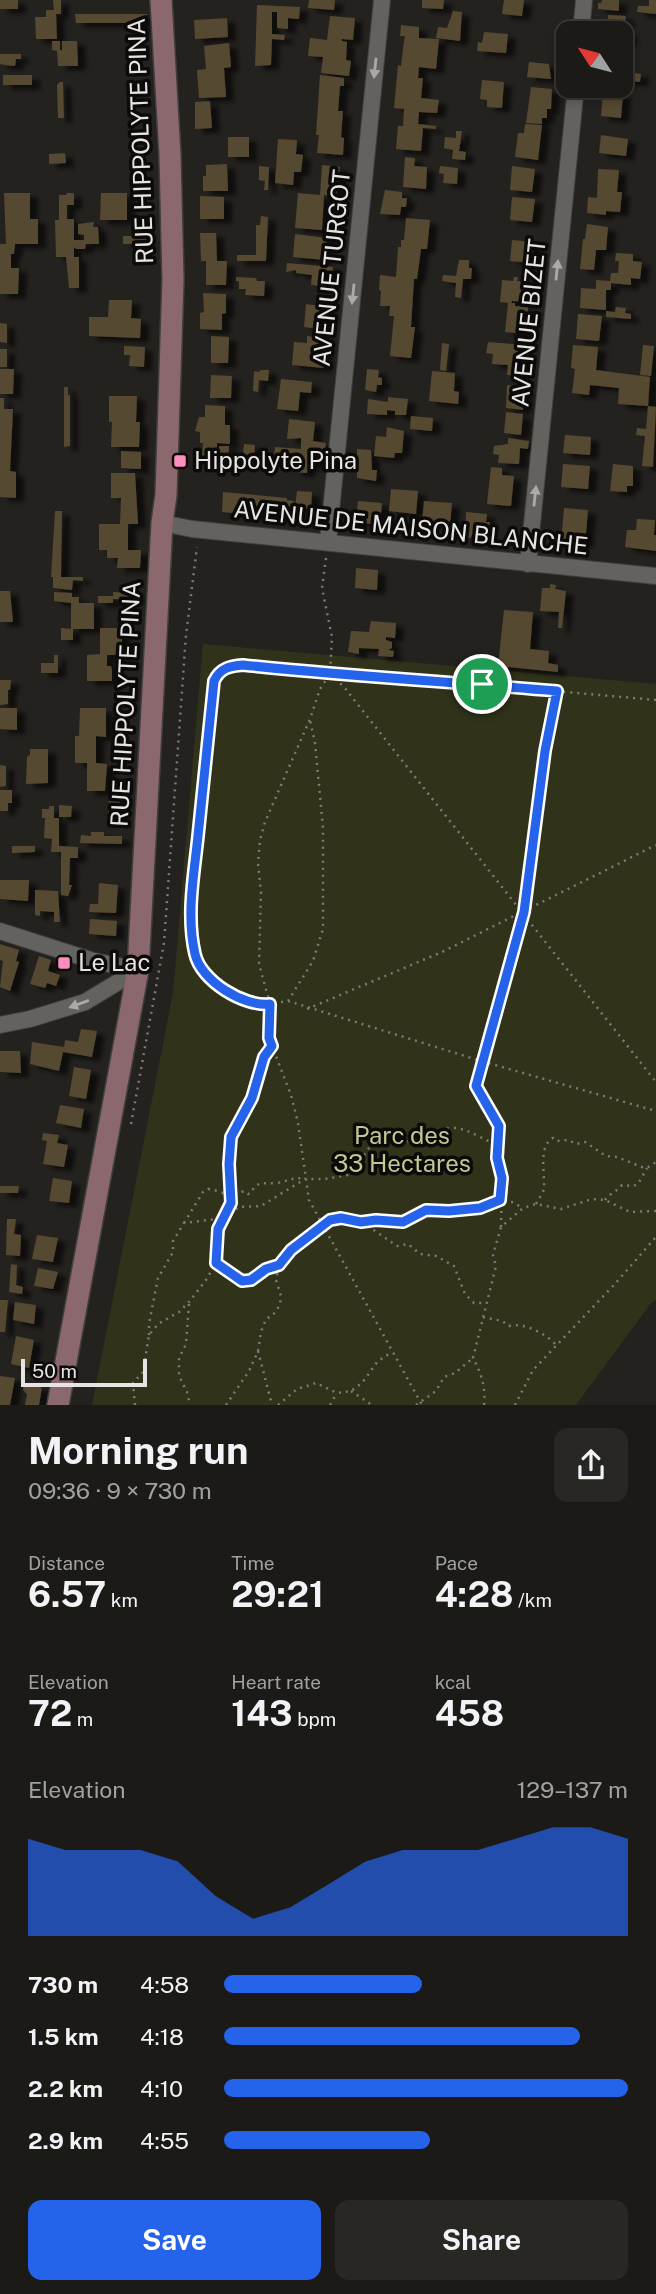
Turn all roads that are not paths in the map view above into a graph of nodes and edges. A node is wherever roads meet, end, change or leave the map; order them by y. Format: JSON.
{"nodes":[{"id":1,"x":161,"y":0,"type":"edge"},
{"id":2,"x":382,"y":0,"type":"edge"},
{"id":3,"x":584,"y":0,"type":"edge"},
{"id":4,"x":582,"y":21,"type":"edge"},
{"id":5,"x":575,"y":98,"type":"edge"},
{"id":6,"x":162,"y":523,"type":"junction"},
{"id":7,"x":328,"y":541,"type":"junction"},
{"id":8,"x":528,"y":564,"type":"junction"},
{"id":9,"x":656,"y":576,"type":"edge"},
{"id":10,"x":0,"y":931,"type":"edge"},
{"id":11,"x":138,"y":970,"type":"junction"},
{"id":12,"x":0,"y":1025,"type":"edge"},
{"id":13,"x":58,"y":1405,"type":"edge"}],
"edges":[{"from":1,"to":6,"type":"main road","name":"RUE HIPPOLYTE PINA"},
{"from":2,"to":7,"type":"street","name":"AVENUE TURGOT","one_way":true},
{"from":3,"to":4,"type":"street"},
{"from":8,"to":5,"type":"street","name":"AVENUE BIZET","one_way":true},
{"from":6,"to":7,"type":"street","name":"AVENUE DE MAISON BLANCHE"},
{"from":6,"to":11,"type":"main road","name":"RUE HIPPOLYTE PINA"},
{"from":7,"to":8,"type":"street","name":"AVENUE DE MAISON BLANCHE"},
{"from":8,"to":9,"type":"street","name":"AVENUE DE MAISON BLANCHE"},
{"from":10,"to":11,"type":"street"},
{"from":11,"to":12,"type":"street","one_way":true},
{"from":11,"to":13,"type":"main road","name":"RUE HIPPOLYTE PINA"}]}
